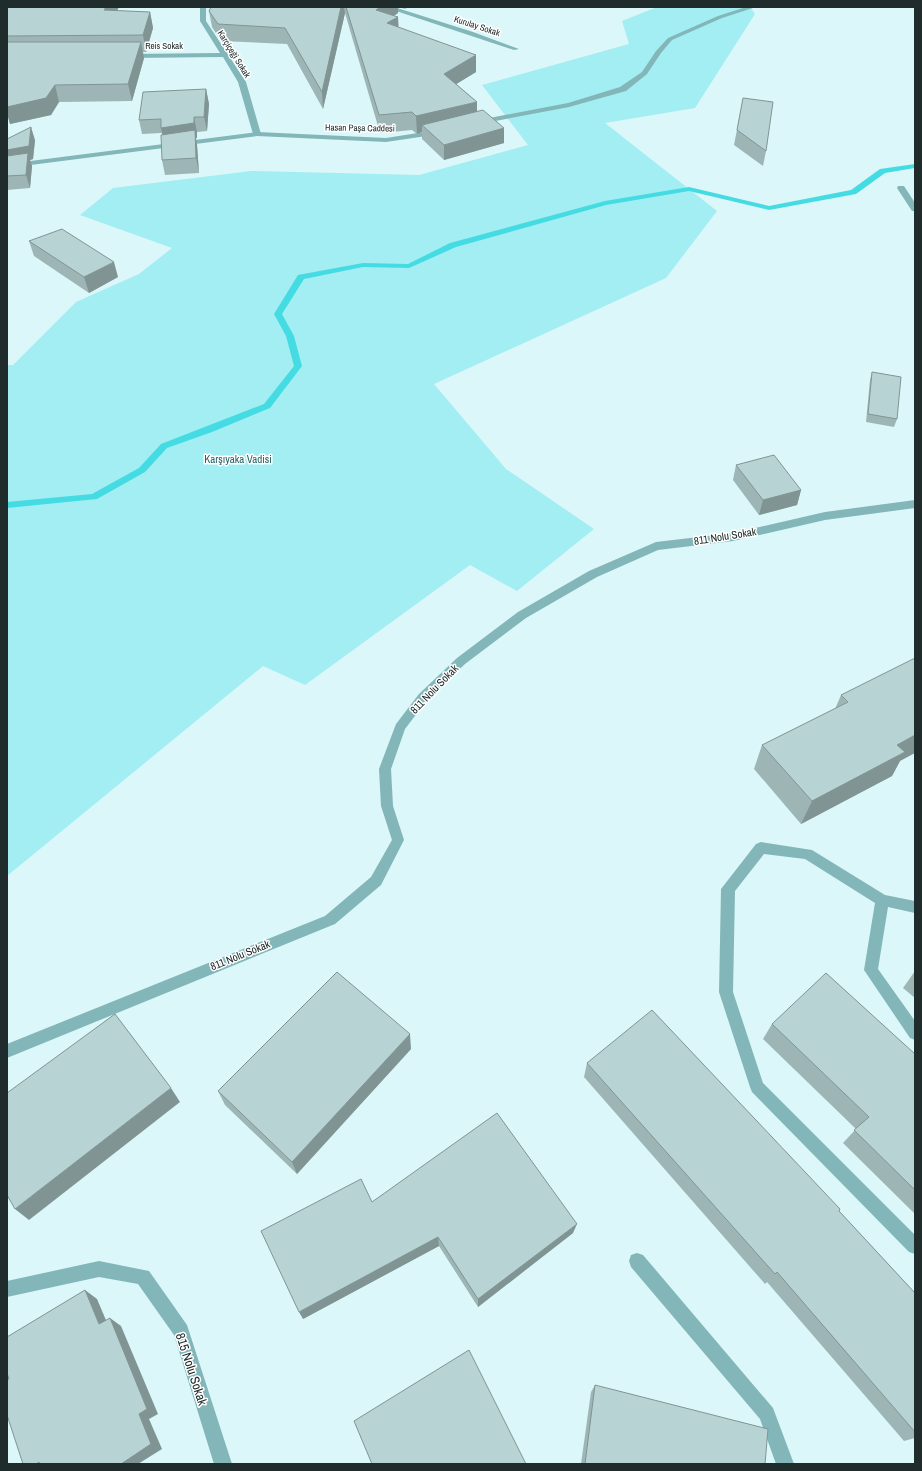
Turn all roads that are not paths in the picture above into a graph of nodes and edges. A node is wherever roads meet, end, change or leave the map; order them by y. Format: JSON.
{"nodes":[{"id":1,"x":203,"y":7,"type":"edge"},
{"id":2,"x":387,"y":7,"type":"edge"},
{"id":3,"x":753,"y":7,"type":"edge"},
{"id":4,"x":516,"y":49,"type":"dead end"},
{"id":5,"x":225,"y":55,"type":"junction"},
{"id":6,"x":122,"y":56,"type":"edge"},
{"id":7,"x":474,"y":123,"type":"edge"},
{"id":8,"x":446,"y":130,"type":"edge"},
{"id":9,"x":257,"y":134,"type":"junction"},
{"id":10,"x":7,"y":166,"type":"edge"},
{"id":11,"x":901,"y":188,"type":"dead end"},
{"id":12,"x":915,"y":209,"type":"edge"},
{"id":13,"x":915,"y":504,"type":"edge"},
{"id":14,"x":882,"y":900,"type":"junction"},
{"id":15,"x":915,"y":907,"type":"edge"},
{"id":16,"x":915,"y":1033,"type":"edge"},
{"id":17,"x":7,"y":1051,"type":"edge"},
{"id":18,"x":915,"y":1246,"type":"edge"},
{"id":19,"x":637,"y":1261,"type":"dead end"},
{"id":20,"x":7,"y":1289,"type":"edge"},
{"id":21,"x":223,"y":1464,"type":"edge"},
{"id":22,"x":785,"y":1464,"type":"edge"}],
"edges":[{"from":1,"to":5,"type":"street","name":"Karçiçeği Sokak"},
{"from":2,"to":4,"type":"street","name":"Kurulay Sokak"},
{"from":3,"to":7,"type":"street"},
{"from":5,"to":6,"type":"street","name":"Reis Sokak"},
{"from":5,"to":9,"type":"street","name":"Karçiçeği Sokak"},
{"from":8,"to":9,"type":"street","name":"Hasan Paşa Caddesi"},
{"from":9,"to":10,"type":"street","name":"Hasan Paşa Caddesi"},
{"from":11,"to":12,"type":"street"},
{"from":13,"to":17,"type":"street","name":"811 Nolu Sokak"},
{"from":14,"to":15,"type":"street"},
{"from":14,"to":16,"type":"street"},
{"from":14,"to":18,"type":"street"},
{"from":19,"to":22,"type":"street"},
{"from":20,"to":21,"type":"street","name":"815 Nolu Sokak"}]}
